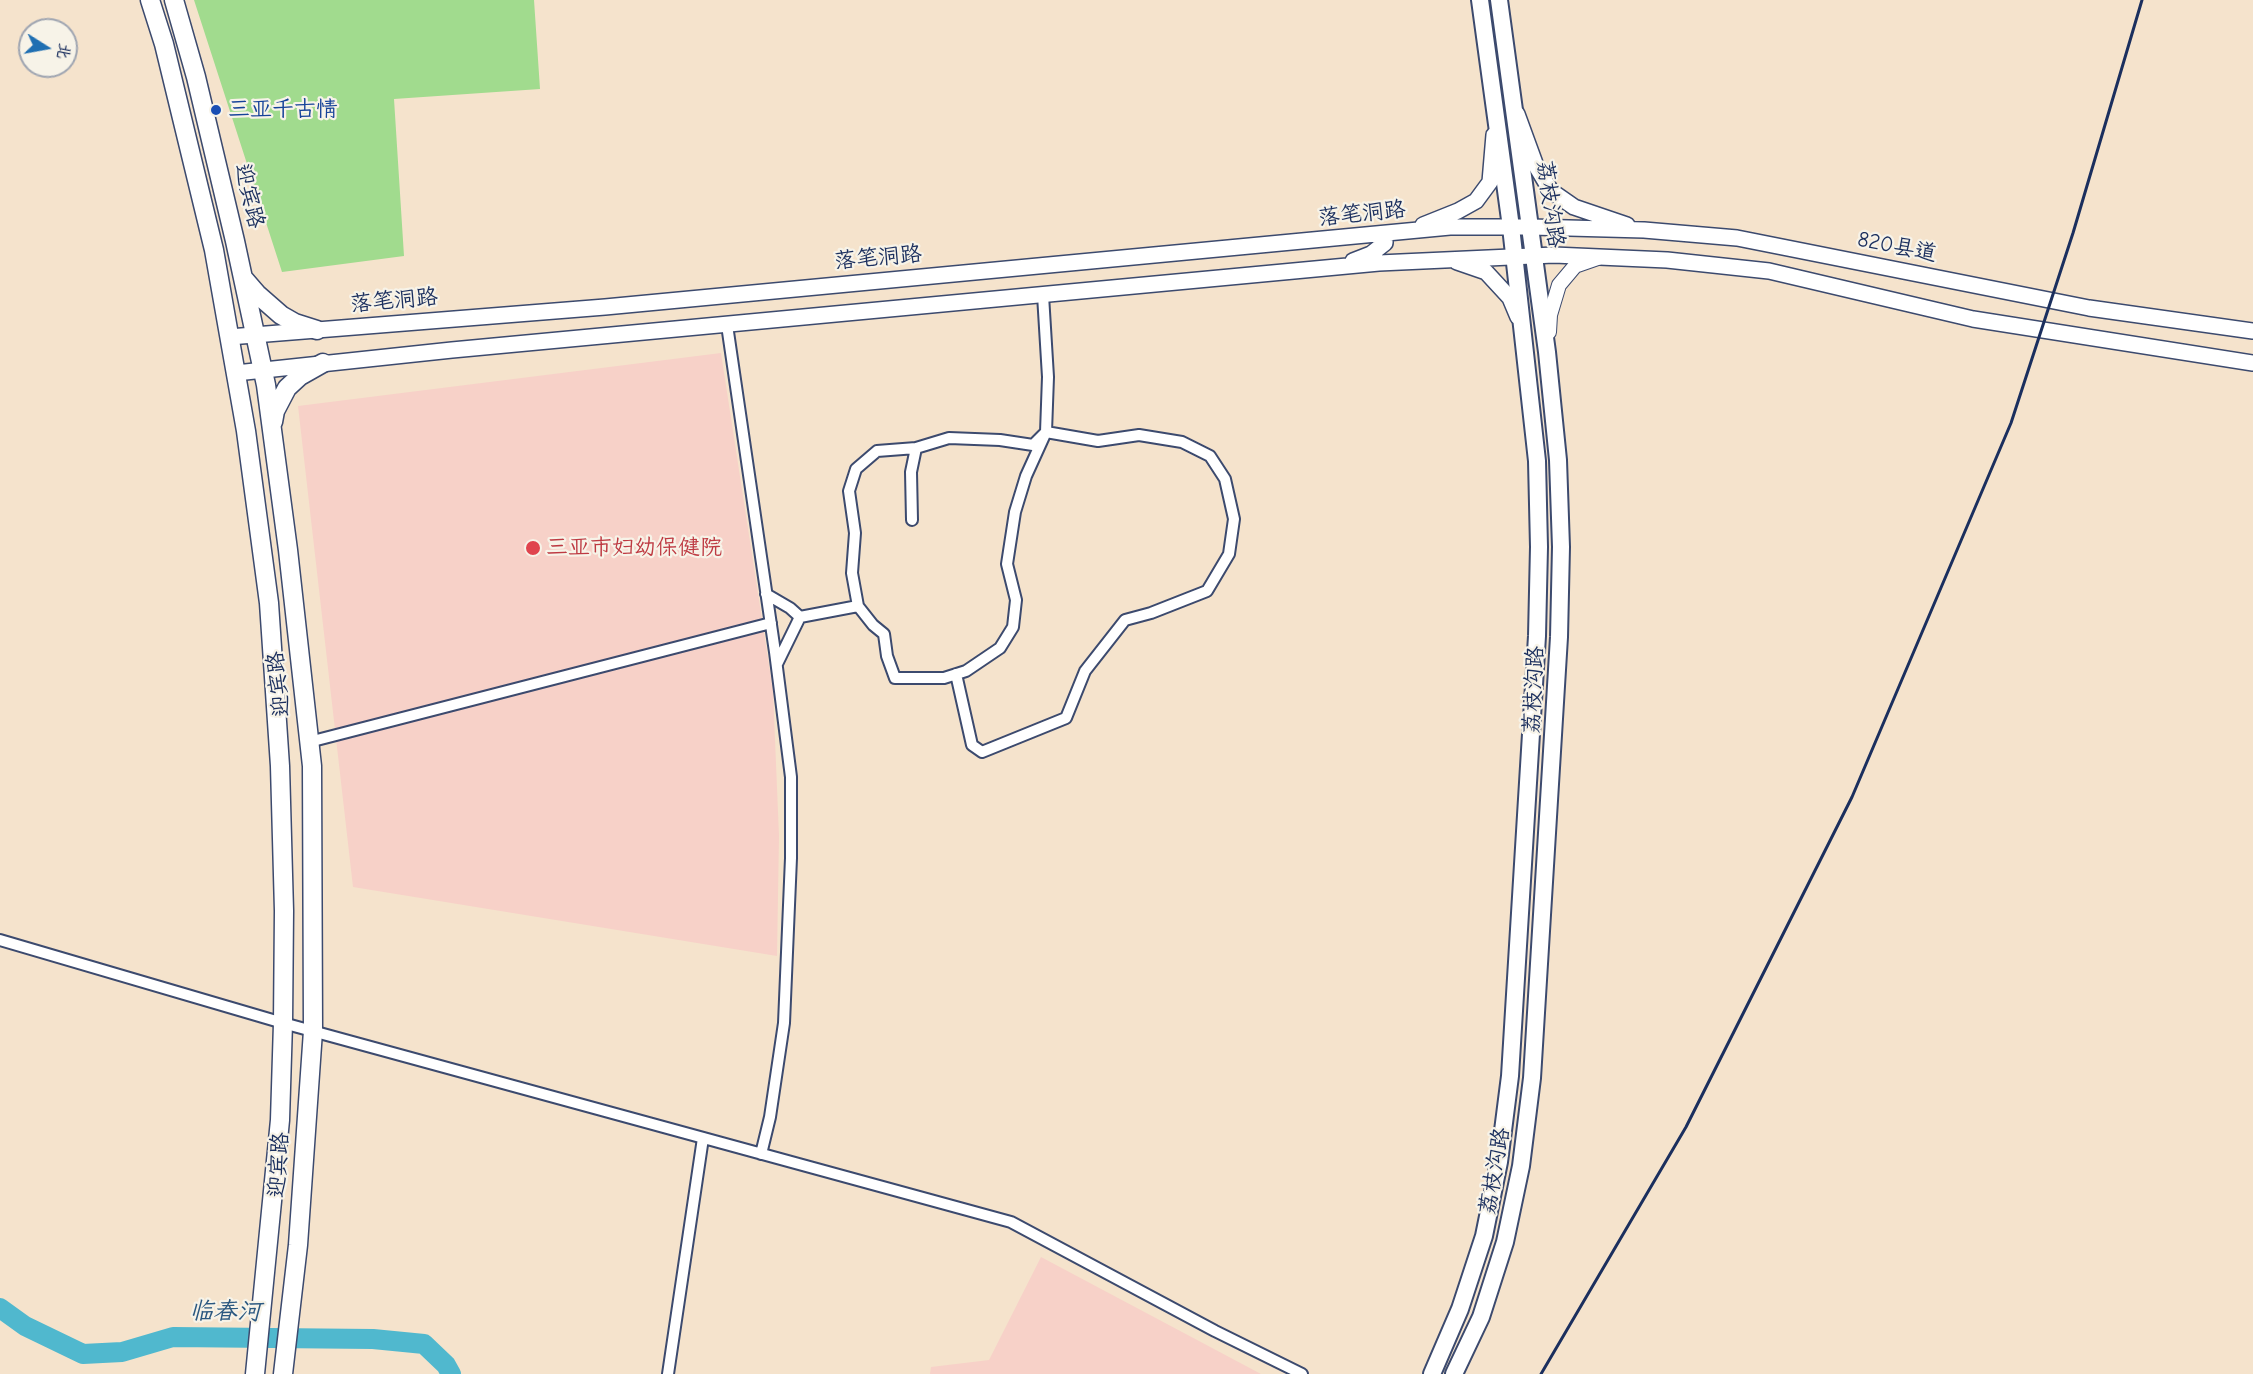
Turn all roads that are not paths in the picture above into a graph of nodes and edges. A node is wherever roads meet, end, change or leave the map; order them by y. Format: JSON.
{"nodes":[{"id":1,"x":150,"y":0,"type":"edge"},
{"id":2,"x":174,"y":0,"type":"edge"},
{"id":3,"x":1480,"y":0,"type":"edge"},
{"id":4,"x":1499,"y":0,"type":"edge"},
{"id":5,"x":1514,"y":108,"type":"junction"},
{"id":6,"x":1495,"y":111,"type":"junction"},
{"id":7,"x":1511,"y":227,"type":"junction"},
{"id":8,"x":1531,"y":227,"type":"junction"},
{"id":9,"x":1644,"y":230,"type":"junction"},
{"id":10,"x":1406,"y":231,"type":"junction"},
{"id":11,"x":1375,"y":235,"type":"junction"},
{"id":12,"x":1514,"y":255,"type":"junction"},
{"id":13,"x":1535,"y":255,"type":"junction"},
{"id":14,"x":1603,"y":256,"type":"junction"},
{"id":15,"x":1427,"y":260,"type":"junction"},
{"id":16,"x":1332,"y":267,"type":"junction"},
{"id":17,"x":243,"y":277,"type":"junction"},
{"id":18,"x":1043,"y":295,"type":"junction"},
{"id":19,"x":727,"y":325,"type":"junction"},
{"id":20,"x":317,"y":330,"type":"junction"},
{"id":21,"x":1523,"y":330,"type":"junction"},
{"id":22,"x":2253,"y":331,"type":"edge"},
{"id":23,"x":255,"y":336,"type":"junction"},
{"id":24,"x":230,"y":337,"type":"junction"},
{"id":25,"x":1547,"y":352,"type":"junction"},
{"id":26,"x":322,"y":363,"type":"junction"},
{"id":27,"x":2253,"y":363,"type":"edge"},
{"id":28,"x":262,"y":370,"type":"junction"},
{"id":29,"x":236,"y":373,"type":"junction"},
{"id":30,"x":271,"y":427,"type":"junction"},
{"id":31,"x":1046,"y":432,"type":"junction"},
{"id":32,"x":916,"y":448,"type":"junction"},
{"id":33,"x":912,"y":520,"type":"dead end"},
{"id":34,"x":766,"y":594,"type":"junction"},
{"id":35,"x":858,"y":606,"type":"junction"},
{"id":36,"x":800,"y":617,"type":"junction"},
{"id":37,"x":771,"y":623,"type":"junction"},
{"id":38,"x":777,"y":664,"type":"junction"},
{"id":39,"x":956,"y":674,"type":"junction"},
{"id":40,"x":309,"y":742,"type":"junction"},
{"id":41,"x":0,"y":940,"type":"edge"},
{"id":42,"x":283,"y":1023,"type":"junction"},
{"id":43,"x":313,"y":1031,"type":"junction"},
{"id":44,"x":703,"y":1138,"type":"junction"},
{"id":45,"x":761,"y":1154,"type":"junction"},
{"id":46,"x":255,"y":1374,"type":"edge"},
{"id":47,"x":283,"y":1374,"type":"edge"},
{"id":48,"x":668,"y":1374,"type":"edge"},
{"id":49,"x":1302,"y":1374,"type":"edge"},
{"id":50,"x":1432,"y":1374,"type":"edge"},
{"id":51,"x":1454,"y":1374,"type":"edge"}],
"edges":[{"from":1,"to":24,"type":"highway","name":"迎宾路"},
{"from":2,"to":17,"type":"highway","name":"迎宾路"},
{"from":3,"to":6,"type":"main road","name":"荔枝沟路"},
{"from":4,"to":5,"type":"main road","name":"荔枝沟路"},
{"from":5,"to":8,"type":"main road","name":"荔枝沟路"},
{"from":5,"to":9,"type":"main road"},
{"from":6,"to":7,"type":"main road","name":"荔枝沟路"},
{"from":6,"to":10,"type":"main road"},
{"from":7,"to":8,"type":"main road","name":"落笔洞路"},
{"from":7,"to":10,"type":"main road","name":"落笔洞路"},
{"from":7,"to":12,"type":"main road","name":"荔枝沟路"},
{"from":8,"to":9,"type":"main road","name":"820县道"},
{"from":8,"to":13,"type":"main road","name":"荔枝沟路"},
{"from":9,"to":22,"type":"main road","name":"820县道"},
{"from":10,"to":11,"type":"main road","name":"落笔洞路"},
{"from":11,"to":16,"type":"main road"},
{"from":11,"to":20,"type":"main road","name":"落笔洞路"},
{"from":12,"to":13,"type":"main road"},
{"from":12,"to":15,"type":"main road"},
{"from":12,"to":21,"type":"main road","name":"荔枝沟路"},
{"from":13,"to":14,"type":"main road"},
{"from":13,"to":25,"type":"main road","name":"荔枝沟路"},
{"from":14,"to":25,"type":"street"},
{"from":14,"to":27,"type":"main road"},
{"from":15,"to":16,"type":"main road"},
{"from":15,"to":21,"type":"main road"},
{"from":16,"to":18,"type":"main road"},
{"from":17,"to":20,"type":"highway"},
{"from":17,"to":23,"type":"highway","name":"迎宾路"},
{"from":18,"to":19,"type":"main road"},
{"from":18,"to":31,"type":"street"},
{"from":19,"to":26,"type":"main road"},
{"from":19,"to":34,"type":"street"},
{"from":20,"to":23,"type":"main road","name":"落笔洞路"},
{"from":21,"to":50,"type":"main road","name":"荔枝沟路"},
{"from":23,"to":24,"type":"main road","name":"落笔洞路"},
{"from":23,"to":28,"type":"highway","name":"迎宾路"},
{"from":24,"to":29,"type":"highway","name":"迎宾路"},
{"from":25,"to":51,"type":"main road","name":"荔枝沟路"},
{"from":26,"to":28,"type":"main road"},
{"from":26,"to":30,"type":"highway"},
{"from":28,"to":29,"type":"main road"},
{"from":28,"to":30,"type":"highway","name":"迎宾路"},
{"from":29,"to":42,"type":"highway","name":"迎宾路"},
{"from":30,"to":40,"type":"highway","name":"迎宾路"},
{"from":31,"to":32,"type":"street"},
{"from":31,"to":39,"type":"street"},
{"from":31,"to":39,"type":"street"},
{"from":32,"to":33,"type":"street"},
{"from":32,"to":35,"type":"street"},
{"from":34,"to":36,"type":"street"},
{"from":34,"to":37,"type":"street"},
{"from":35,"to":36,"type":"street"},
{"from":35,"to":39,"type":"street"},
{"from":36,"to":38,"type":"street"},
{"from":37,"to":38,"type":"street"},
{"from":37,"to":40,"type":"street"},
{"from":38,"to":45,"type":"street"},
{"from":40,"to":43,"type":"highway","name":"迎宾路"},
{"from":41,"to":42,"type":"street"},
{"from":42,"to":43,"type":"street"},
{"from":42,"to":46,"type":"highway","name":"迎宾路"},
{"from":43,"to":44,"type":"street"},
{"from":43,"to":47,"type":"highway","name":"迎宾路"},
{"from":44,"to":45,"type":"street"},
{"from":44,"to":48,"type":"street"},
{"from":45,"to":49,"type":"street"}]}
